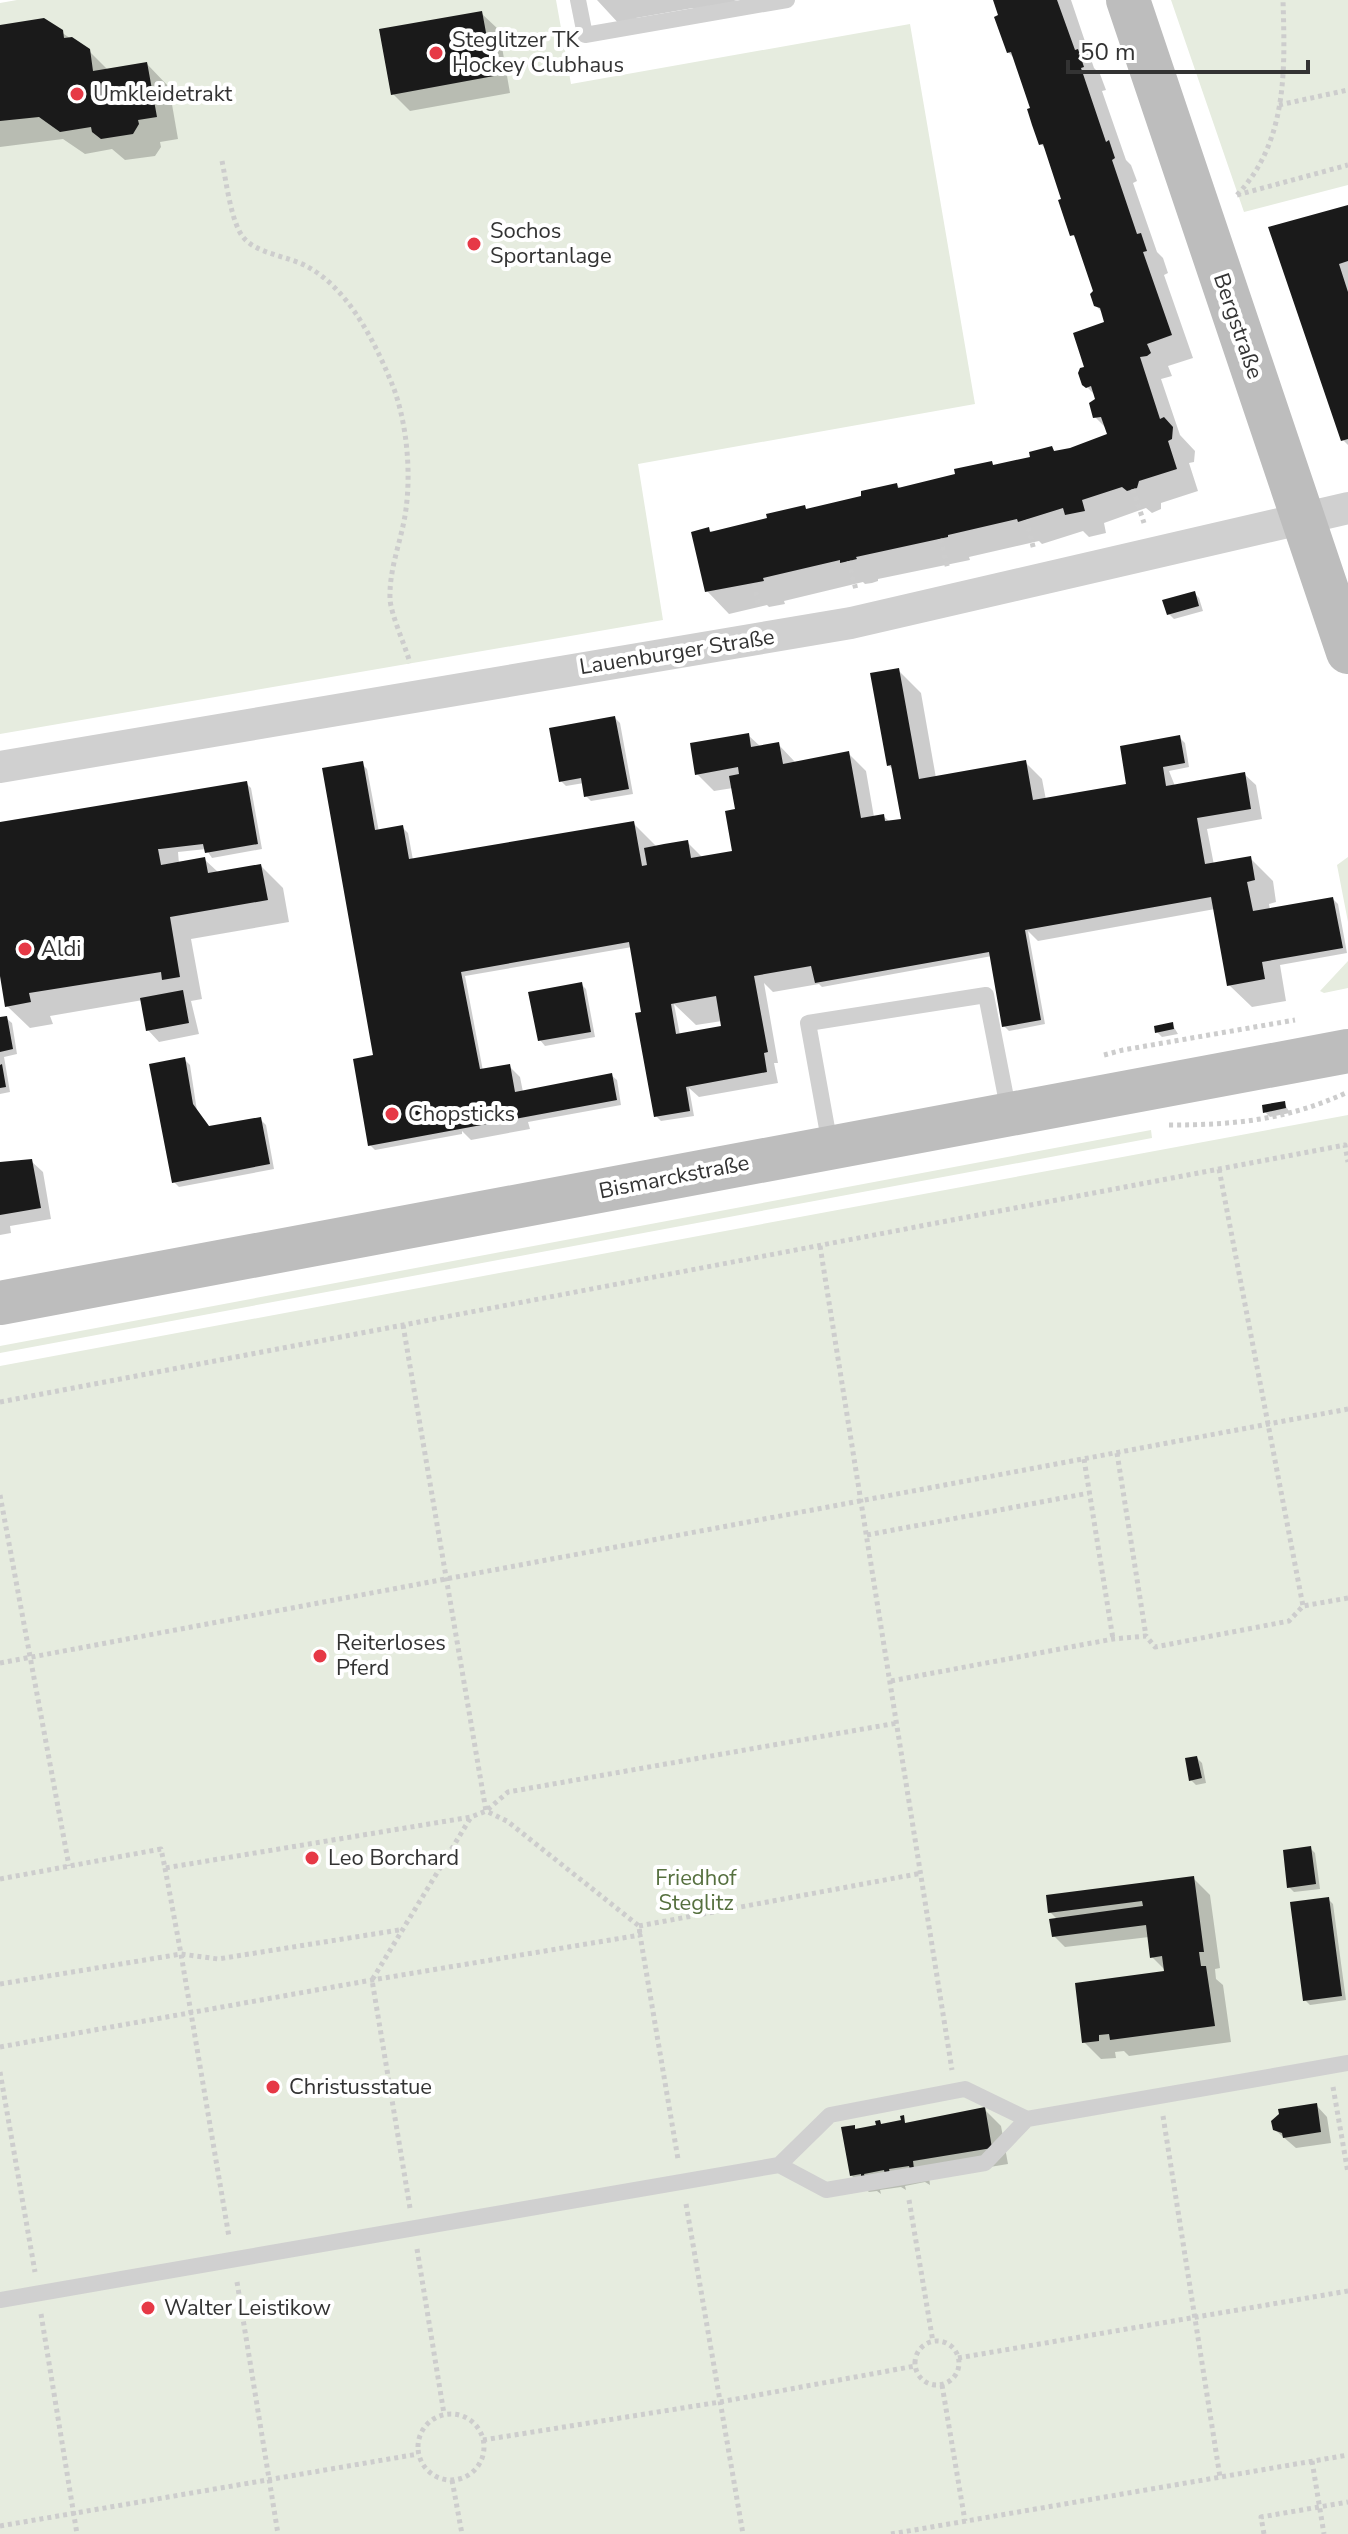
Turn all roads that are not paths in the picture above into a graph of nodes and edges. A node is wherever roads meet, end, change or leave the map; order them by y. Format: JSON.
{"nodes":[{"id":1,"x":578,"y":0,"type":"edge"},
{"id":2,"x":787,"y":0,"type":"edge"},
{"id":3,"x":1128,"y":0,"type":"edge"},
{"id":4,"x":1348,"y":508,"type":"edge"},
{"id":5,"x":1302,"y":518,"type":"junction"},
{"id":6,"x":1348,"y":652,"type":"edge"},
{"id":7,"x":0,"y":767,"type":"edge"},
{"id":8,"x":1348,"y":1051,"type":"edge"},
{"id":9,"x":1009,"y":1115,"type":"junction"},
{"id":10,"x":831,"y":1148,"type":"junction"},
{"id":11,"x":0,"y":1303,"type":"edge"},
{"id":12,"x":1348,"y":2063,"type":"edge"},
{"id":13,"x":1027,"y":2119,"type":"junction"},
{"id":14,"x":779,"y":2165,"type":"junction"},
{"id":15,"x":0,"y":2300,"type":"edge"}],
"edges":[{"from":1,"to":2,"type":"lane"},
{"from":3,"to":5,"type":"street","name":"Bergstraße"},
{"from":4,"to":5,"type":"street","name":"Lauenburger Straße"},
{"from":5,"to":6,"type":"street","name":"Bergstraße"},
{"from":5,"to":7,"type":"street","name":"Lauenburger Straße"},
{"from":8,"to":9,"type":"street","name":"Bismarckstraße"},
{"from":9,"to":10,"type":"street","name":"Bismarckstraße"},
{"from":9,"to":10,"type":"lane"},
{"from":10,"to":11,"type":"street","name":"Bismarckstraße"},
{"from":12,"to":13,"type":"lane"},
{"from":13,"to":14,"type":"lane"},
{"from":13,"to":14,"type":"lane"},
{"from":14,"to":15,"type":"lane"}]}
